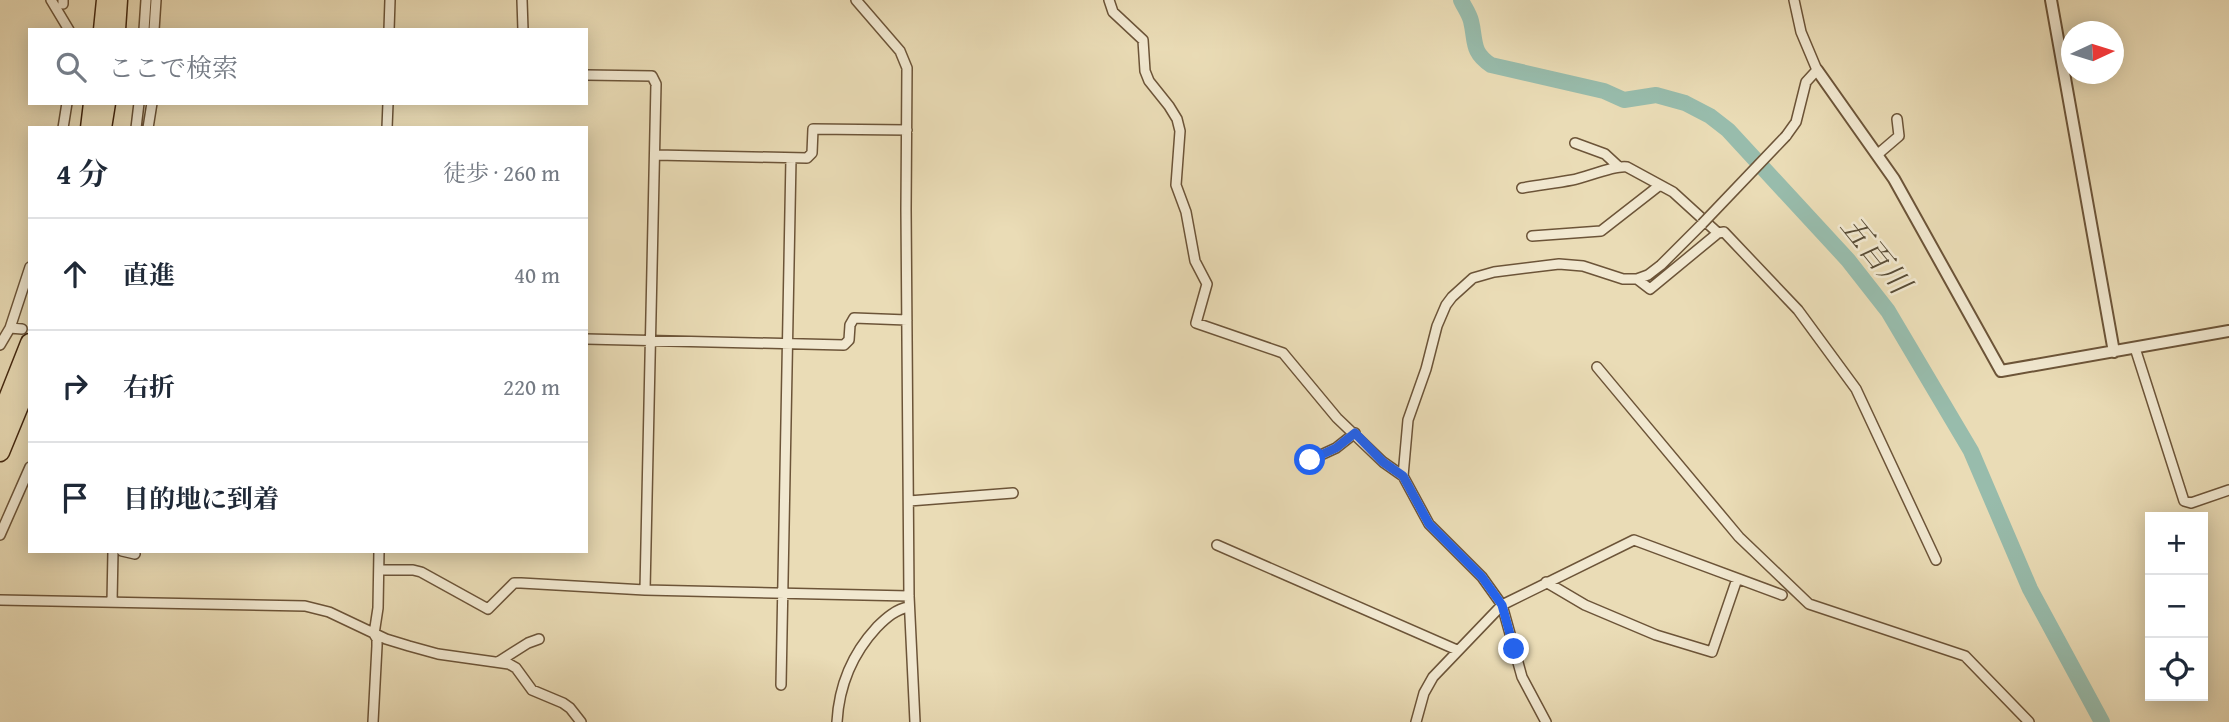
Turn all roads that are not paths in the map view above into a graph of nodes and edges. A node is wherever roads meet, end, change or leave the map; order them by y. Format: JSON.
{"nodes":[{"id":1,"x":51,"y":0,"type":"edge"},
{"id":2,"x":106,"y":0,"type":"edge"},
{"id":3,"x":118,"y":0,"type":"edge"},
{"id":4,"x":146,"y":0,"type":"edge"},
{"id":5,"x":156,"y":0,"type":"edge"},
{"id":6,"x":390,"y":0,"type":"edge"},
{"id":7,"x":522,"y":0,"type":"edge"},
{"id":8,"x":856,"y":0,"type":"edge"},
{"id":9,"x":1109,"y":0,"type":"edge"},
{"id":10,"x":1794,"y":0,"type":"edge"},
{"id":11,"x":2051,"y":0,"type":"edge"},
{"id":12,"x":68,"y":28,"type":"edge"},
{"id":13,"x":103,"y":28,"type":"edge"},
{"id":14,"x":116,"y":28,"type":"edge"},
{"id":15,"x":144,"y":28,"type":"edge"},
{"id":16,"x":154,"y":28,"type":"edge"},
{"id":17,"x":389,"y":28,"type":"edge"},
{"id":18,"x":523,"y":28,"type":"edge"},
{"id":19,"x":1817,"y":70,"type":"junction"},
{"id":20,"x":588,"y":75,"type":"edge"},
{"id":21,"x":67,"y":105,"type":"edge"},
{"id":22,"x":93,"y":105,"type":"edge"},
{"id":23,"x":106,"y":105,"type":"edge"},
{"id":24,"x":139,"y":105,"type":"edge"},
{"id":25,"x":152,"y":105,"type":"edge"},
{"id":26,"x":388,"y":105,"type":"edge"},
{"id":27,"x":1897,"y":119,"type":"dead end"},
{"id":28,"x":63,"y":126,"type":"edge"},
{"id":29,"x":90,"y":126,"type":"edge"},
{"id":30,"x":102,"y":126,"type":"edge"},
{"id":31,"x":136,"y":126,"type":"edge"},
{"id":32,"x":148,"y":126,"type":"edge"},
{"id":33,"x":387,"y":126,"type":"edge"},
{"id":34,"x":907,"y":130,"type":"junction"},
{"id":35,"x":1575,"y":143,"type":"dead end"},
{"id":36,"x":655,"y":155,"type":"junction"},
{"id":37,"x":1878,"y":155,"type":"junction"},
{"id":38,"x":790,"y":158,"type":"junction"},
{"id":39,"x":1618,"y":166,"type":"junction"},
{"id":40,"x":1660,"y":185,"type":"junction"},
{"id":41,"x":1522,"y":188,"type":"dead end"},
{"id":42,"x":1718,"y":233,"type":"junction"},
{"id":43,"x":1532,"y":236,"type":"dead end"},
{"id":44,"x":28,"y":273,"type":"edge"},
{"id":45,"x":1636,"y":279,"type":"junction"},
{"id":46,"x":907,"y":320,"type":"junction"},
{"id":47,"x":10,"y":328,"type":"junction"},
{"id":48,"x":2229,"y":331,"type":"edge"},
{"id":49,"x":26,"y":336,"type":"edge"},
{"id":50,"x":588,"y":339,"type":"edge"},
{"id":51,"x":651,"y":341,"type":"junction"},
{"id":52,"x":786,"y":344,"type":"junction"},
{"id":53,"x":0,"y":345,"type":"edge"},
{"id":54,"x":2135,"y":348,"type":"junction"},
{"id":55,"x":2114,"y":352,"type":"junction"},
{"id":56,"x":1597,"y":367,"type":"dead end"},
{"id":57,"x":28,"y":384,"type":"edge"},
{"id":58,"x":0,"y":419,"type":"edge"},
{"id":59,"x":1355,"y":433,"type":"junction"},
{"id":60,"x":0,"y":452,"type":"edge"},
{"id":61,"x":1310,"y":460,"type":"dead end"},
{"id":62,"x":28,"y":472,"type":"edge"},
{"id":63,"x":1403,"y":476,"type":"junction"},
{"id":64,"x":2229,"y":491,"type":"edge"},
{"id":65,"x":1013,"y":492,"type":"dead end"},
{"id":66,"x":909,"y":501,"type":"junction"},
{"id":67,"x":0,"y":535,"type":"edge"},
{"id":68,"x":1217,"y":545,"type":"dead end"},
{"id":69,"x":113,"y":553,"type":"edge"},
{"id":70,"x":131,"y":553,"type":"edge"},
{"id":71,"x":379,"y":553,"type":"edge"},
{"id":72,"x":135,"y":554,"type":"dead end"},
{"id":73,"x":1936,"y":559,"type":"dead end"},
{"id":74,"x":379,"y":570,"type":"junction"},
{"id":75,"x":1737,"y":579,"type":"junction"},
{"id":76,"x":1546,"y":582,"type":"junction"},
{"id":77,"x":645,"y":590,"type":"junction"},
{"id":78,"x":783,"y":593,"type":"junction"},
{"id":79,"x":909,"y":596,"type":"junction"},
{"id":80,"x":1782,"y":596,"type":"dead end"},
{"id":81,"x":0,"y":600,"type":"edge"},
{"id":82,"x":112,"y":602,"type":"junction"},
{"id":83,"x":1502,"y":605,"type":"junction"},
{"id":84,"x":909,"y":607,"type":"junction"},
{"id":85,"x":374,"y":634,"type":"junction"},
{"id":86,"x":539,"y":639,"type":"dead end"},
{"id":87,"x":1457,"y":650,"type":"junction"},
{"id":88,"x":498,"y":662,"type":"junction"},
{"id":89,"x":781,"y":685,"type":"dead end"},
{"id":90,"x":373,"y":722,"type":"edge"},
{"id":91,"x":582,"y":722,"type":"edge"},
{"id":92,"x":837,"y":722,"type":"edge"},
{"id":93,"x":915,"y":722,"type":"edge"},
{"id":94,"x":1416,"y":722,"type":"edge"},
{"id":95,"x":1546,"y":722,"type":"edge"},
{"id":96,"x":2029,"y":722,"type":"edge"}],
"edges":[{"from":1,"to":12,"type":"street"},
{"from":2,"to":13,"type":"highway"},
{"from":3,"to":14,"type":"highway"},
{"from":4,"to":15,"type":"street"},
{"from":5,"to":16,"type":"street"},
{"from":6,"to":17,"type":"street"},
{"from":7,"to":18,"type":"street"},
{"from":8,"to":34,"type":"street"},
{"from":9,"to":59,"type":"street"},
{"from":10,"to":19,"type":"street"},
{"from":11,"to":55,"type":"street"},
{"from":19,"to":37,"type":"street"},
{"from":19,"to":45,"type":"street","bridge":true},
{"from":20,"to":36,"type":"street"},
{"from":21,"to":28,"type":"street"},
{"from":22,"to":29,"type":"highway"},
{"from":23,"to":30,"type":"highway"},
{"from":24,"to":31,"type":"street"},
{"from":25,"to":32,"type":"street"},
{"from":26,"to":33,"type":"street"},
{"from":27,"to":37,"type":"street"},
{"from":34,"to":38,"type":"street"},
{"from":34,"to":46,"type":"street"},
{"from":35,"to":39,"type":"street"},
{"from":36,"to":38,"type":"street"},
{"from":36,"to":51,"type":"street"},
{"from":37,"to":55,"type":"street"},
{"from":38,"to":52,"type":"street"},
{"from":39,"to":40,"type":"street"},
{"from":39,"to":41,"type":"street"},
{"from":40,"to":42,"type":"street"},
{"from":40,"to":43,"type":"street"},
{"from":42,"to":45,"type":"street"},
{"from":42,"to":73,"type":"street"},
{"from":44,"to":47,"type":"street"},
{"from":45,"to":63,"type":"street"},
{"from":46,"to":52,"type":"street"},
{"from":46,"to":66,"type":"street"},
{"from":47,"to":49,"type":"street"},
{"from":47,"to":53,"type":"street"},
{"from":48,"to":54,"type":"street"},
{"from":49,"to":58,"type":"highway"},
{"from":50,"to":51,"type":"street"},
{"from":51,"to":52,"type":"street"},
{"from":51,"to":77,"type":"street"},
{"from":52,"to":78,"type":"street"},
{"from":54,"to":55,"type":"street"},
{"from":54,"to":64,"type":"street"},
{"from":56,"to":96,"type":"street"},
{"from":57,"to":60,"type":"highway"},
{"from":59,"to":61,"type":"street"},
{"from":59,"to":63,"type":"street"},
{"from":62,"to":67,"type":"street"},
{"from":63,"to":83,"type":"street"},
{"from":65,"to":66,"type":"street"},
{"from":66,"to":79,"type":"street"},
{"from":68,"to":87,"type":"street"},
{"from":69,"to":82,"type":"street"},
{"from":70,"to":72,"type":"street"},
{"from":71,"to":74,"type":"street"},
{"from":74,"to":77,"type":"street"},
{"from":74,"to":85,"type":"street"},
{"from":75,"to":76,"type":"street"},
{"from":75,"to":76,"type":"street"},
{"from":75,"to":80,"type":"street"},
{"from":76,"to":83,"type":"street"},
{"from":77,"to":78,"type":"street"},
{"from":78,"to":79,"type":"street"},
{"from":78,"to":89,"type":"street"},
{"from":79,"to":84,"type":"street"},
{"from":81,"to":82,"type":"street"},
{"from":82,"to":85,"type":"street"},
{"from":83,"to":87,"type":"street"},
{"from":83,"to":95,"type":"street"},
{"from":84,"to":92,"type":"street"},
{"from":84,"to":93,"type":"street"},
{"from":85,"to":88,"type":"street"},
{"from":85,"to":90,"type":"street"},
{"from":86,"to":88,"type":"street"},
{"from":87,"to":94,"type":"street"},
{"from":88,"to":91,"type":"street"}]}
